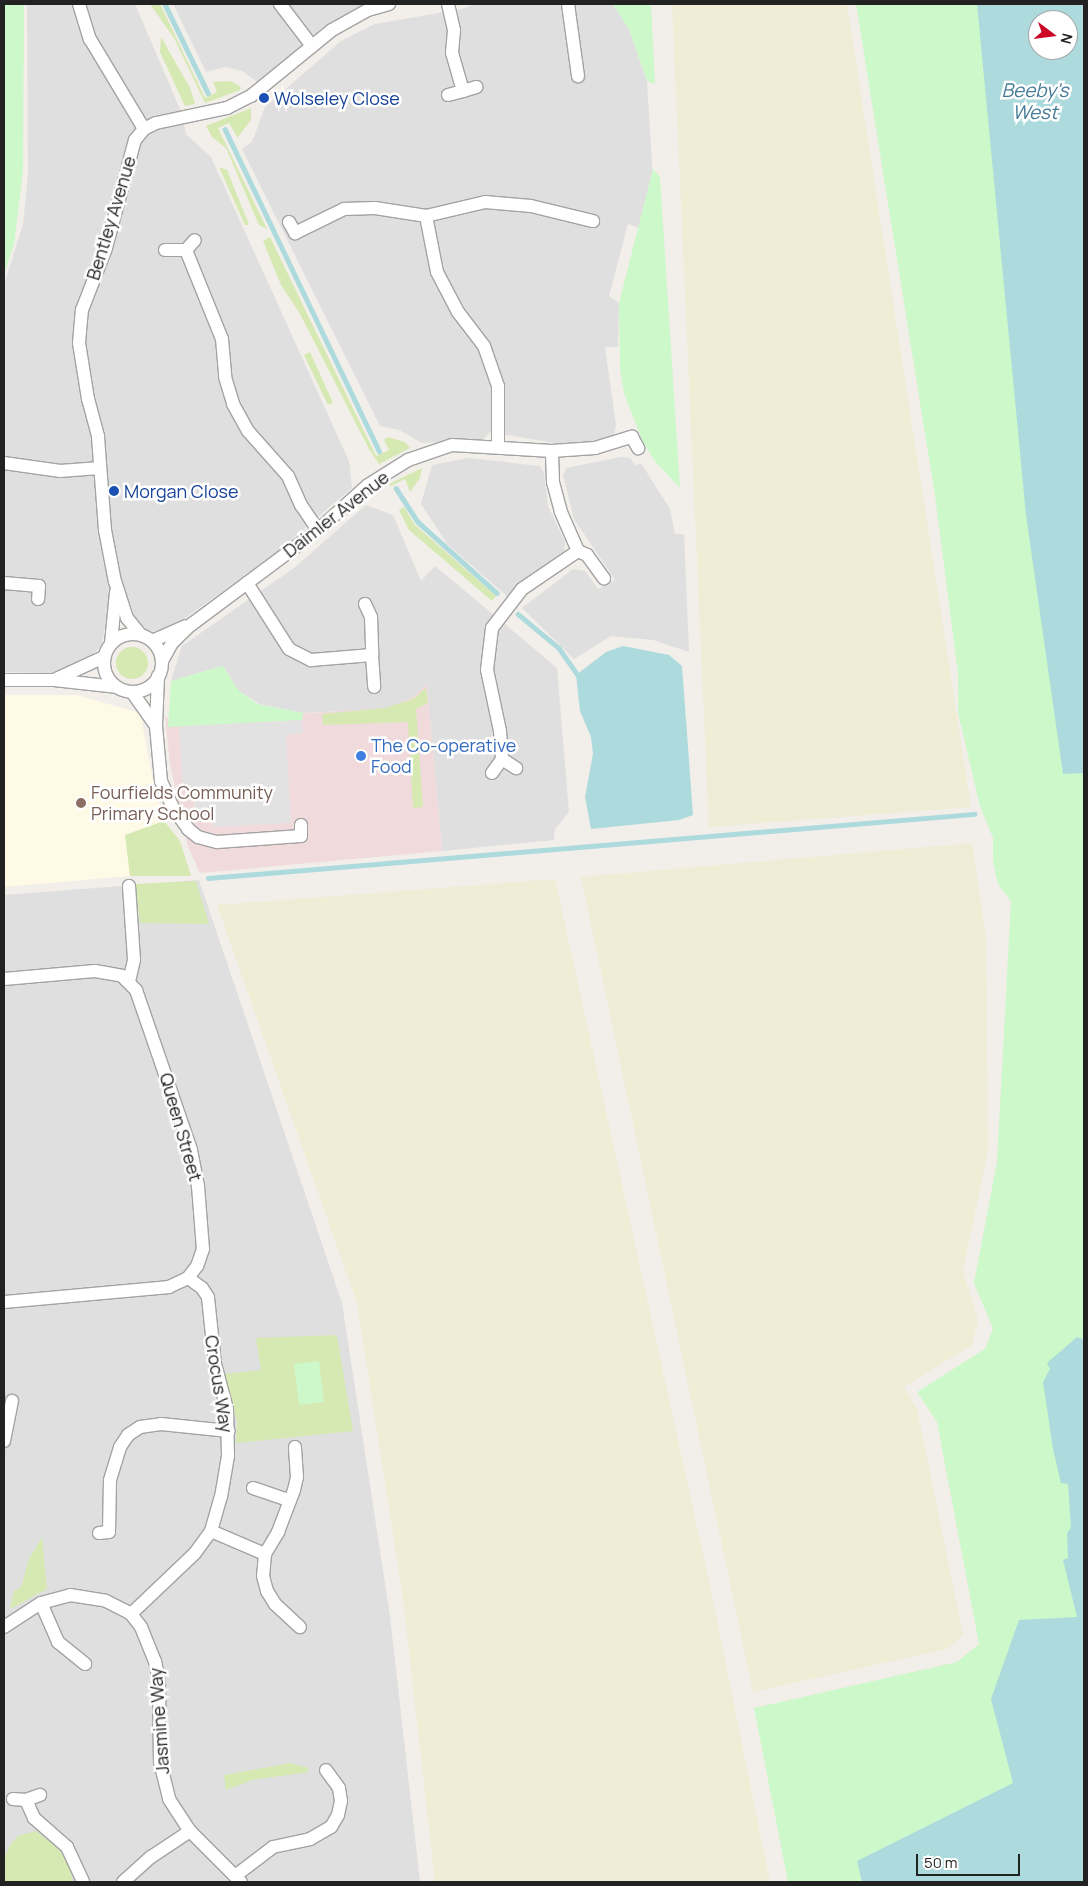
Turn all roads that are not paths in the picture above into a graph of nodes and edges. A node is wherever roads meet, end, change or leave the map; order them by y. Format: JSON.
{"nodes":[{"id":1,"x":80,"y":4,"type":"edge"},
{"id":2,"x":280,"y":4,"type":"edge"},
{"id":3,"x":389,"y":4,"type":"edge"},
{"id":4,"x":448,"y":4,"type":"edge"},
{"id":5,"x":568,"y":4,"type":"edge"},
{"id":6,"x":312,"y":46,"type":"junction"},
{"id":7,"x":578,"y":76,"type":"dead end"},
{"id":8,"x":476,"y":87,"type":"dead end"},
{"id":9,"x":463,"y":91,"type":"junction"},
{"id":10,"x":448,"y":95,"type":"dead end"},
{"id":11,"x":144,"y":129,"type":"junction"},
{"id":12,"x":426,"y":216,"type":"junction"},
{"id":13,"x":593,"y":220,"type":"dead end"},
{"id":14,"x":289,"y":222,"type":"dead end"},
{"id":15,"x":195,"y":240,"type":"dead end"},
{"id":16,"x":165,"y":250,"type":"dead end"},
{"id":17,"x":186,"y":250,"type":"junction"},
{"id":18,"x":498,"y":447,"type":"junction"},
{"id":19,"x":638,"y":448,"type":"dead end"},
{"id":20,"x":552,"y":451,"type":"junction"},
{"id":21,"x":4,"y":463,"type":"edge"},
{"id":22,"x":100,"y":468,"type":"junction"},
{"id":23,"x":318,"y":530,"type":"junction"},
{"id":24,"x":578,"y":551,"type":"junction"},
{"id":25,"x":604,"y":578,"type":"dead end"},
{"id":26,"x":4,"y":583,"type":"edge"},
{"id":27,"x":247,"y":583,"type":"junction"},
{"id":28,"x":116,"y":587,"type":"junction"},
{"id":29,"x":38,"y":599,"type":"dead end"},
{"id":30,"x":365,"y":604,"type":"dead end"},
{"id":31,"x":192,"y":624,"type":"junction"},
{"id":32,"x":140,"y":634,"type":"junction"},
{"id":33,"x":152,"y":641,"type":"junction"},
{"id":34,"x":110,"y":644,"type":"junction"},
{"id":35,"x":372,"y":655,"type":"junction"},
{"id":36,"x":104,"y":657,"type":"junction"},
{"id":37,"x":162,"y":661,"type":"junction"},
{"id":38,"x":158,"y":676,"type":"junction"},
{"id":39,"x":4,"y":680,"type":"edge"},
{"id":40,"x":54,"y":680,"type":"junction"},
{"id":41,"x":116,"y":687,"type":"junction"},
{"id":42,"x":374,"y":687,"type":"dead end"},
{"id":43,"x":132,"y":692,"type":"junction"},
{"id":44,"x":156,"y":726,"type":"junction"},
{"id":45,"x":502,"y":759,"type":"junction"},
{"id":46,"x":516,"y":768,"type":"dead end"},
{"id":47,"x":492,"y":772,"type":"dead end"},
{"id":48,"x":301,"y":825,"type":"dead end"},
{"id":49,"x":129,"y":886,"type":"dead end"},
{"id":50,"x":4,"y":979,"type":"edge"},
{"id":51,"x":129,"y":981,"type":"junction"},
{"id":52,"x":188,"y":1278,"type":"junction"},
{"id":53,"x":4,"y":1302,"type":"edge"},
{"id":54,"x":12,"y":1401,"type":"dead end"},
{"id":55,"x":229,"y":1431,"type":"junction"},
{"id":56,"x":4,"y":1440,"type":"edge"},
{"id":57,"x":295,"y":1447,"type":"dead end"},
{"id":58,"x":253,"y":1488,"type":"dead end"},
{"id":59,"x":290,"y":1501,"type":"junction"},
{"id":60,"x":211,"y":1531,"type":"junction"},
{"id":61,"x":110,"y":1532,"type":"dead end"},
{"id":62,"x":265,"y":1554,"type":"junction"},
{"id":63,"x":41,"y":1603,"type":"junction"},
{"id":64,"x":131,"y":1614,"type":"junction"},
{"id":65,"x":4,"y":1627,"type":"edge"},
{"id":66,"x":300,"y":1627,"type":"dead end"},
{"id":67,"x":78,"y":1662,"type":"dead end"},
{"id":68,"x":326,"y":1770,"type":"dead end"},
{"id":69,"x":40,"y":1795,"type":"dead end"},
{"id":70,"x":13,"y":1799,"type":"dead end"},
{"id":71,"x":26,"y":1800,"type":"junction"},
{"id":72,"x":190,"y":1831,"type":"junction"},
{"id":73,"x":238,"y":1879,"type":"edge"},
{"id":74,"x":83,"y":1882,"type":"edge"},
{"id":75,"x":123,"y":1882,"type":"edge"}],
"edges":[{"from":1,"to":11,"type":"street"},
{"from":2,"to":6,"type":"street"},
{"from":3,"to":6,"type":"street"},
{"from":4,"to":9,"type":"street"},
{"from":5,"to":7,"type":"street"},
{"from":6,"to":11,"type":"street"},
{"from":8,"to":9,"type":"street"},
{"from":9,"to":10,"type":"street"},
{"from":11,"to":22,"type":"street","name":"Bentley Avenue"},
{"from":12,"to":13,"type":"street"},
{"from":12,"to":14,"type":"street"},
{"from":12,"to":18,"type":"street"},
{"from":15,"to":17,"type":"street"},
{"from":16,"to":17,"type":"street"},
{"from":17,"to":23,"type":"street"},
{"from":18,"to":20,"type":"street","name":"Daimler Avenue"},
{"from":18,"to":23,"type":"street","name":"Daimler Avenue"},
{"from":19,"to":20,"type":"street","name":"Daimler Avenue"},
{"from":20,"to":24,"type":"street"},
{"from":21,"to":22,"type":"street"},
{"from":22,"to":28,"type":"street","name":"Bentley Avenue"},
{"from":23,"to":27,"type":"street","name":"Daimler Avenue"},
{"from":24,"to":25,"type":"street"},
{"from":24,"to":45,"type":"street"},
{"from":26,"to":29,"type":"street"},
{"from":27,"to":31,"type":"street","name":"Daimler Avenue"},
{"from":27,"to":35,"type":"street"},
{"from":28,"to":32,"type":"street","name":"Bentley Avenue"},
{"from":28,"to":34,"type":"street","name":"Bentley Avenue"},
{"from":30,"to":35,"type":"street"},
{"from":31,"to":33,"type":"street","name":"Daimler Avenue"},
{"from":31,"to":37,"type":"street","name":"Daimler Avenue"},
{"from":32,"to":33,"type":"street"},
{"from":32,"to":34,"type":"street"},
{"from":33,"to":37,"type":"street"},
{"from":34,"to":36,"type":"street"},
{"from":35,"to":42,"type":"street"},
{"from":36,"to":40,"type":"street"},
{"from":36,"to":41,"type":"street"},
{"from":37,"to":38,"type":"street"},
{"from":38,"to":43,"type":"street"},
{"from":38,"to":44,"type":"street"},
{"from":39,"to":40,"type":"street"},
{"from":40,"to":41,"type":"street"},
{"from":41,"to":43,"type":"street"},
{"from":43,"to":44,"type":"street"},
{"from":44,"to":48,"type":"street"},
{"from":45,"to":46,"type":"street"},
{"from":45,"to":47,"type":"street"},
{"from":49,"to":51,"type":"street"},
{"from":50,"to":51,"type":"street"},
{"from":51,"to":52,"type":"street","name":"Queen Street"},
{"from":52,"to":53,"type":"street"},
{"from":52,"to":55,"type":"street","name":"Crocus Way"},
{"from":54,"to":56,"type":"street"},
{"from":55,"to":60,"type":"street","name":"Crocus Way"},
{"from":55,"to":61,"type":"street"},
{"from":57,"to":59,"type":"street"},
{"from":58,"to":59,"type":"street"},
{"from":59,"to":62,"type":"street"},
{"from":60,"to":62,"type":"street"},
{"from":60,"to":64,"type":"street","name":"Crocus Way"},
{"from":62,"to":66,"type":"street"},
{"from":63,"to":64,"type":"street"},
{"from":63,"to":65,"type":"street"},
{"from":63,"to":67,"type":"street"},
{"from":64,"to":72,"type":"street","name":"Jasmine Way"},
{"from":68,"to":73,"type":"street"},
{"from":69,"to":71,"type":"street"},
{"from":70,"to":71,"type":"street"},
{"from":71,"to":74,"type":"street"},
{"from":72,"to":73,"type":"street","name":"Jasmine Way"},
{"from":72,"to":75,"type":"street"}]}
